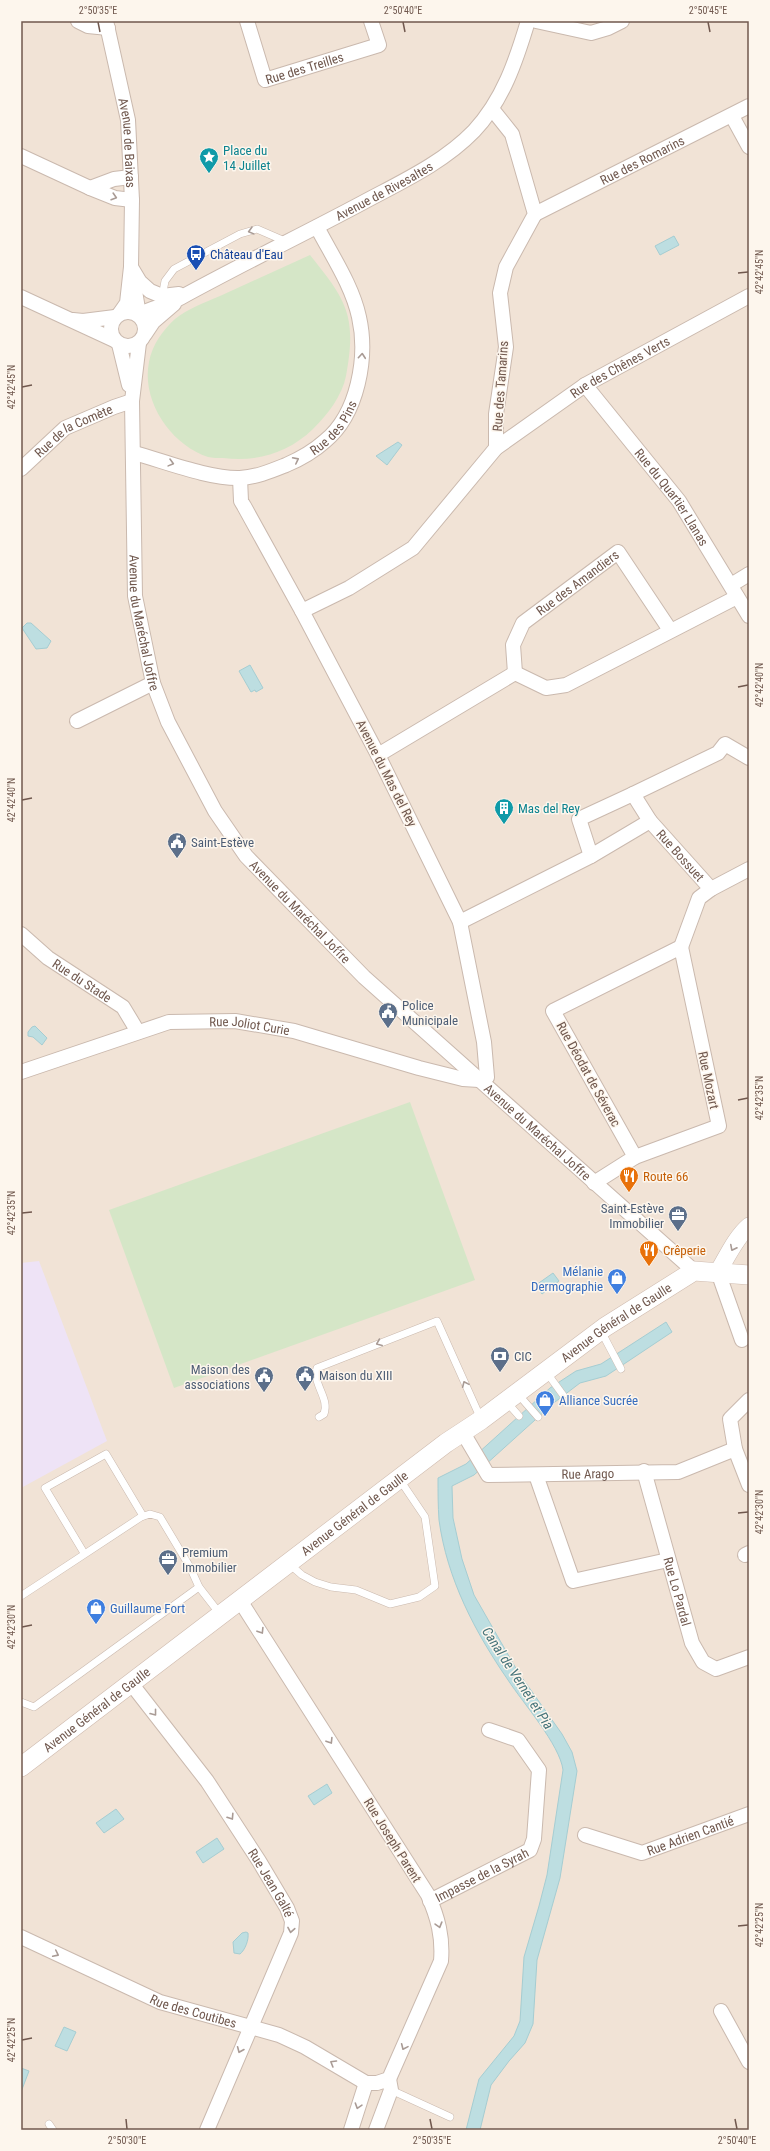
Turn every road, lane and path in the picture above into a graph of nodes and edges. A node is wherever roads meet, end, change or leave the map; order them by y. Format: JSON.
{"nodes":[{"id":1,"x":78,"y":21,"type":"edge"},
{"id":2,"x":247,"y":21,"type":"edge"},
{"id":3,"x":371,"y":21,"type":"edge"},
{"id":4,"x":528,"y":21,"type":"edge"},
{"id":5,"x":536,"y":21,"type":"edge"},
{"id":6,"x":622,"y":21,"type":"edge"},
{"id":7,"x":107,"y":25,"type":"edge"},
{"id":8,"x":749,"y":106,"type":"edge"},
{"id":9,"x":492,"y":109,"type":"junction"},
{"id":10,"x":732,"y":116,"type":"junction"},
{"id":11,"x":749,"y":148,"type":"edge"},
{"id":12,"x":21,"y":156,"type":"edge"},
{"id":13,"x":131,"y":177,"type":"junction"},
{"id":14,"x":90,"y":188,"type":"junction"},
{"id":15,"x":132,"y":200,"type":"junction"},
{"id":16,"x":535,"y":214,"type":"junction"},
{"id":17,"x":317,"y":227,"type":"junction"},
{"id":18,"x":287,"y":242,"type":"junction"},
{"id":19,"x":131,"y":267,"type":"junction"},
{"id":20,"x":184,"y":296,"type":"junction"},
{"id":21,"x":749,"y":296,"type":"edge"},
{"id":22,"x":21,"y":297,"type":"edge"},
{"id":23,"x":159,"y":302,"type":"junction"},
{"id":24,"x":118,"y":315,"type":"junction"},
{"id":25,"x":139,"y":316,"type":"junction"},
{"id":26,"x":67,"y":319,"type":"junction"},
{"id":27,"x":142,"y":338,"type":"junction"},
{"id":28,"x":117,"y":342,"type":"junction"},
{"id":29,"x":585,"y":385,"type":"junction"},
{"id":30,"x":132,"y":401,"type":"junction"},
{"id":31,"x":496,"y":448,"type":"junction"},
{"id":32,"x":134,"y":453,"type":"junction"},
{"id":33,"x":21,"y":469,"type":"edge"},
{"id":34,"x":240,"y":478,"type":"junction"},
{"id":35,"x":749,"y":574,"type":"edge"},
{"id":36,"x":734,"y":591,"type":"junction"},
{"id":37,"x":302,"y":611,"type":"junction"},
{"id":38,"x":749,"y":616,"type":"edge"},
{"id":39,"x":670,"y":630,"type":"junction"},
{"id":40,"x":515,"y":673,"type":"junction"},
{"id":41,"x":153,"y":682,"type":"junction"},
{"id":42,"x":76,"y":721,"type":"dead end"},
{"id":43,"x":378,"y":755,"type":"junction"},
{"id":44,"x":749,"y":758,"type":"edge"},
{"id":45,"x":633,"y":794,"type":"junction"},
{"id":46,"x":650,"y":821,"type":"junction"},
{"id":47,"x":591,"y":856,"type":"junction"},
{"id":48,"x":749,"y":869,"type":"edge"},
{"id":49,"x":711,"y":889,"type":"junction"},
{"id":50,"x":460,"y":922,"type":"junction"},
{"id":51,"x":21,"y":934,"type":"edge"},
{"id":52,"x":681,"y":947,"type":"junction"},
{"id":53,"x":138,"y":1032,"type":"junction"},
{"id":54,"x":21,"y":1072,"type":"edge"},
{"id":55,"x":479,"y":1080,"type":"junction"},
{"id":56,"x":636,"y":1157,"type":"junction"},
{"id":57,"x":594,"y":1183,"type":"junction"},
{"id":58,"x":749,"y":1226,"type":"edge"},
{"id":59,"x":694,"y":1270,"type":"junction"},
{"id":60,"x":718,"y":1272,"type":"junction"},
{"id":61,"x":749,"y":1275,"type":"edge"},
{"id":62,"x":601,"y":1330,"type":"junction"},
{"id":63,"x":742,"y":1340,"type":"dead end"},
{"id":64,"x":621,"y":1369,"type":"dead end"},
{"id":65,"x":550,"y":1377,"type":"junction"},
{"id":66,"x":563,"y":1395,"type":"dead end"},
{"id":67,"x":517,"y":1400,"type":"junction"},
{"id":68,"x":749,"y":1400,"type":"edge"},
{"id":69,"x":519,"y":1416,"type":"dead end"},
{"id":70,"x":319,"y":1417,"type":"dead end"},
{"id":71,"x":538,"y":1417,"type":"dead end"},
{"id":72,"x":481,"y":1420,"type":"junction"},
{"id":73,"x":462,"y":1430,"type":"junction"},
{"id":74,"x":741,"y":1457,"type":"edge"},
{"id":75,"x":644,"y":1471,"type":"junction"},
{"id":76,"x":536,"y":1475,"type":"junction"},
{"id":77,"x":398,"y":1478,"type":"junction"},
{"id":78,"x":749,"y":1485,"type":"edge"},
{"id":79,"x":143,"y":1516,"type":"junction"},
{"id":80,"x":84,"y":1554,"type":"junction"},
{"id":81,"x":668,"y":1560,"type":"junction"},
{"id":82,"x":287,"y":1562,"type":"junction"},
{"id":83,"x":200,"y":1587,"type":"junction"},
{"id":84,"x":21,"y":1596,"type":"edge"},
{"id":85,"x":239,"y":1598,"type":"junction"},
{"id":86,"x":220,"y":1614,"type":"junction"},
{"id":87,"x":749,"y":1657,"type":"edge"},
{"id":88,"x":130,"y":1682,"type":"junction"},
{"id":89,"x":21,"y":1702,"type":"edge"},
{"id":90,"x":489,"y":1730,"type":"dead end"},
{"id":91,"x":21,"y":1767,"type":"edge"},
{"id":92,"x":749,"y":1814,"type":"edge"},
{"id":93,"x":586,"y":1835,"type":"dead end"},
{"id":94,"x":430,"y":1901,"type":"junction"},
{"id":95,"x":21,"y":1937,"type":"edge"},
{"id":96,"x":721,"y":2011,"type":"dead end"},
{"id":97,"x":250,"y":2026,"type":"junction"},
{"id":98,"x":749,"y":2062,"type":"edge"},
{"id":99,"x":366,"y":2082,"type":"junction"},
{"id":100,"x":390,"y":2085,"type":"junction"},
{"id":101,"x":450,"y":2117,"type":"dead end"},
{"id":102,"x":207,"y":2130,"type":"edge"},
{"id":103,"x":351,"y":2130,"type":"edge"},
{"id":104,"x":376,"y":2130,"type":"edge"}],
"edges":[{"from":1,"to":7,"type":"street"},
{"from":2,"to":3,"type":"street","name":"Rue des Treilles"},
{"from":4,"to":9,"type":"street","name":"Avenue de Rivesaltes"},
{"from":5,"to":6,"type":"street"},
{"from":7,"to":13,"type":"street","name":"Avenue de Baixas"},
{"from":8,"to":10,"type":"street","name":"Rue des Romarins"},
{"from":9,"to":16,"type":"street"},
{"from":9,"to":17,"type":"street","name":"Avenue de Rivesaltes"},
{"from":10,"to":11,"type":"street"},
{"from":10,"to":16,"type":"street","name":"Rue des Romarins"},
{"from":12,"to":14,"type":"street"},
{"from":13,"to":14,"type":"street"},
{"from":13,"to":15,"type":"street","name":"Avenue de Baixas"},
{"from":14,"to":15,"type":"street","one_way":true},
{"from":15,"to":19,"type":"street","name":"Avenue de Baixas"},
{"from":16,"to":31,"type":"street","name":"Rue des Tamarins"},
{"from":17,"to":18,"type":"street","name":"Avenue de Rivesaltes"},
{"from":34,"to":17,"type":"street","name":"Rue des Pins","one_way":true},
{"from":18,"to":20,"type":"street","name":"Avenue de Rivesaltes"},
{"from":18,"to":23,"type":"lane","one_way":true},
{"from":19,"to":23,"type":"street"},
{"from":19,"to":24,"type":"street","name":"Avenue de Baixas"},
{"from":19,"to":25,"type":"street","name":"Avenue de Baixas"},
{"from":20,"to":23,"type":"street"},
{"from":20,"to":27,"type":"street","name":"Avenue de Rivesaltes"},
{"from":21,"to":29,"type":"street","name":"Rue des Chênes Verts"},
{"from":22,"to":26,"type":"street"},
{"from":23,"to":25,"type":"street"},
{"from":24,"to":25,"type":"street"},
{"from":24,"to":26,"type":"street"},
{"from":24,"to":28,"type":"street"},
{"from":25,"to":27,"type":"street"},
{"from":26,"to":28,"type":"street"},
{"from":27,"to":28,"type":"street"},
{"from":27,"to":30,"type":"street","name":"Avenue du Maréchal Joffre"},
{"from":28,"to":30,"type":"street","name":"Avenue du Maréchal Joffre"},
{"from":29,"to":31,"type":"street","name":"Rue des Chênes Verts"},
{"from":29,"to":36,"type":"street","name":"Rue du Quartier Llanas"},
{"from":30,"to":32,"type":"street","name":"Avenue du Maréchal Joffre"},
{"from":30,"to":33,"type":"street","name":"Rue de la Comète"},
{"from":31,"to":37,"type":"street","name":"Rue des Tamarins"},
{"from":32,"to":34,"type":"street","name":"Rue des Pins","one_way":true},
{"from":32,"to":41,"type":"street","name":"Avenue du Maréchal Joffre"},
{"from":34,"to":37,"type":"street","name":"Avenue du Mas del Rey"},
{"from":35,"to":36,"type":"street"},
{"from":36,"to":38,"type":"street","name":"Rue du Quartier Llanas"},
{"from":36,"to":39,"type":"street"},
{"from":37,"to":43,"type":"street","name":"Avenue du Mas del Rey"},
{"from":39,"to":40,"type":"street"},
{"from":39,"to":40,"type":"street","name":"Rue des Amandiers"},
{"from":40,"to":43,"type":"street"},
{"from":41,"to":42,"type":"street"},
{"from":41,"to":55,"type":"street","name":"Avenue du Maréchal Joffre"},
{"from":43,"to":50,"type":"street","name":"Avenue du Mas del Rey"},
{"from":44,"to":45,"type":"street"},
{"from":45,"to":46,"type":"street","name":"Rue Bossuet"},
{"from":45,"to":47,"type":"street"},
{"from":46,"to":47,"type":"street"},
{"from":46,"to":49,"type":"street","name":"Rue Bossuet"},
{"from":47,"to":50,"type":"street"},
{"from":48,"to":49,"type":"street"},
{"from":49,"to":52,"type":"street"},
{"from":50,"to":55,"type":"street","name":"Avenue du Mas del Rey"},
{"from":51,"to":53,"type":"street","name":"Rue du Stade"},
{"from":52,"to":56,"type":"street","name":"Rue Mozart"},
{"from":52,"to":56,"type":"street","name":"Rue Déodat de Séverac"},
{"from":53,"to":54,"type":"street","name":"Rue Joliot Curie"},
{"from":53,"to":55,"type":"street","name":"Rue Joliot Curie"},
{"from":55,"to":57,"type":"street","name":"Avenue du Maréchal Joffre"},
{"from":56,"to":57,"type":"street"},
{"from":57,"to":59,"type":"street","name":"Avenue du Maréchal Joffre"},
{"from":58,"to":60,"type":"street","one_way":true},
{"from":59,"to":60,"type":"main road"},
{"from":59,"to":62,"type":"main road","name":"Avenue Général de Gaulle"},
{"from":60,"to":61,"type":"main road"},
{"from":60,"to":63,"type":"street"},
{"from":62,"to":64,"type":"lane"},
{"from":62,"to":65,"type":"main road","name":"Avenue Général de Gaulle"},
{"from":65,"to":66,"type":"lane"},
{"from":65,"to":67,"type":"main road","name":"Avenue Général de Gaulle"},
{"from":67,"to":69,"type":"lane"},
{"from":67,"to":71,"type":"lane"},
{"from":67,"to":72,"type":"main road","name":"Avenue Général de Gaulle"},
{"from":68,"to":74,"type":"street"},
{"from":72,"to":70,"type":"lane","one_way":true},
{"from":72,"to":73,"type":"main road","name":"Avenue Général de Gaulle"},
{"from":73,"to":76,"type":"street","name":"Rue Arago"},
{"from":73,"to":77,"type":"main road","name":"Avenue Général de Gaulle"},
{"from":74,"to":75,"type":"street","name":"Rue Arago"},
{"from":74,"to":78,"type":"street"},
{"from":75,"to":76,"type":"street","name":"Rue Arago"},
{"from":75,"to":81,"type":"street","name":"Rue Lo Pardal"},
{"from":76,"to":81,"type":"street"},
{"from":77,"to":82,"type":"main road","name":"Avenue Général de Gaulle"},
{"from":77,"to":82,"type":"lane"},
{"from":79,"to":80,"type":"lane"},
{"from":79,"to":80,"type":"lane"},
{"from":79,"to":83,"type":"lane"},
{"from":80,"to":84,"type":"lane"},
{"from":81,"to":87,"type":"street","name":"Rue Lo Pardal"},
{"from":82,"to":85,"type":"main road","name":"Avenue Général de Gaulle"},
{"from":83,"to":86,"type":"lane"},
{"from":83,"to":89,"type":"lane"},
{"from":85,"to":86,"type":"main road","name":"Avenue Général de Gaulle"},
{"from":85,"to":94,"type":"street","name":"Rue Joseph Parent","one_way":true},
{"from":86,"to":88,"type":"main road","name":"Avenue Général de Gaulle"},
{"from":88,"to":91,"type":"main road","name":"Avenue Général de Gaulle"},
{"from":88,"to":97,"type":"street","name":"Rue Jean Galté","one_way":true},
{"from":90,"to":94,"type":"street","name":"Impasse de la Syrah"},
{"from":92,"to":93,"type":"street","name":"Rue Adrien Cantié"},
{"from":94,"to":100,"type":"street","name":"Rue Joseph Parent","one_way":true},
{"from":95,"to":97,"type":"street","name":"Rue des Coutibes","one_way":true},
{"from":96,"to":98,"type":"street"},
{"from":99,"to":97,"type":"street","name":"Rue des Coutibes","one_way":true},
{"from":97,"to":102,"type":"street","name":"Rue Jean Galté","one_way":true},
{"from":99,"to":100,"type":"street"},
{"from":99,"to":103,"type":"street","one_way":true},
{"from":100,"to":101,"type":"lane"},
{"from":100,"to":104,"type":"street","name":"Rue Joseph Parent"}]}
